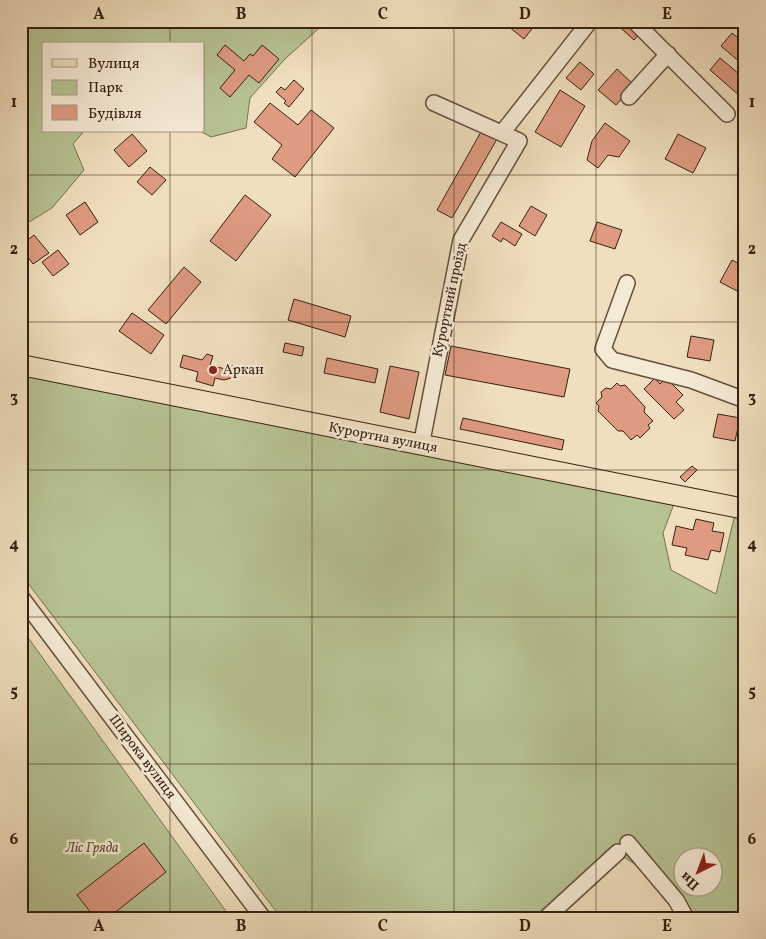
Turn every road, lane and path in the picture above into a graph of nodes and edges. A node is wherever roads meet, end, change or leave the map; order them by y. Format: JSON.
{"nodes":[{"id":1,"x":590,"y":21,"type":"edge"},
{"id":2,"x":634,"y":21,"type":"edge"},
{"id":3,"x":668,"y":54,"type":"junction"},
{"id":4,"x":629,"y":97,"type":"dead end"},
{"id":5,"x":434,"y":103,"type":"dead end"},
{"id":6,"x":727,"y":114,"type":"dead end"},
{"id":7,"x":502,"y":133,"type":"junction"},
{"id":8,"x":627,"y":284,"type":"dead end"},
{"id":9,"x":21,"y":366,"type":"edge"},
{"id":10,"x":745,"y":400,"type":"edge"},
{"id":11,"x":421,"y":446,"type":"junction"},
{"id":12,"x":745,"y":509,"type":"edge"},
{"id":13,"x":21,"y":597,"type":"edge"},
{"id":14,"x":263,"y":918,"type":"edge"},
{"id":15,"x":546,"y":918,"type":"edge"},
{"id":16,"x":686,"y":918,"type":"edge"}],
"edges":[{"from":1,"to":7,"type":"street"},
{"from":2,"to":3,"type":"street"},
{"from":3,"to":4,"type":"street"},
{"from":3,"to":6,"type":"street"},
{"from":5,"to":7,"type":"street","name":"Курортний проїзд"},
{"from":7,"to":11,"type":"street","name":"Курортний проїзд"},
{"from":8,"to":10,"type":"street"},
{"from":9,"to":11,"type":"main road","name":"Курортна вулиця"},
{"from":11,"to":12,"type":"main road","name":"Курортна вулиця"},
{"from":13,"to":14,"type":"street","name":"Широка вулиця"},
{"from":15,"to":16,"type":"street"}]}
